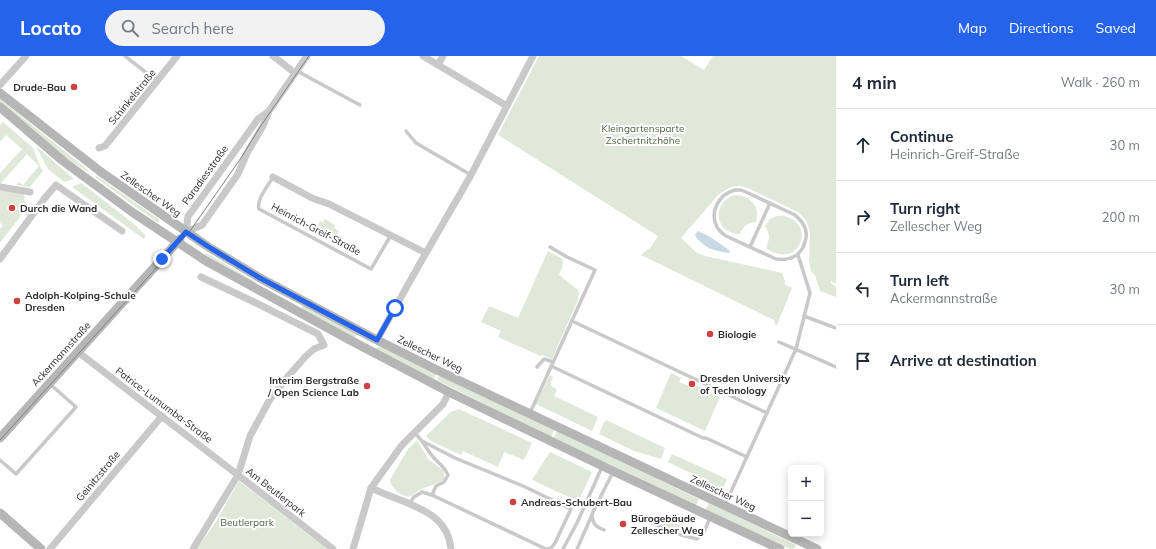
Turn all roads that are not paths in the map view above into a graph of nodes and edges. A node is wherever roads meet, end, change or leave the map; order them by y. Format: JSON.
{"nodes":[{"id":1,"x":125,"y":56,"type":"edge"},
{"id":2,"x":177,"y":56,"type":"edge"},
{"id":3,"x":273,"y":56,"type":"edge"},
{"id":4,"x":307,"y":56,"type":"edge"},
{"id":5,"x":422,"y":56,"type":"edge"},
{"id":6,"x":443,"y":56,"type":"edge"},
{"id":7,"x":533,"y":56,"type":"edge"},
{"id":8,"x":23,"y":57,"type":"edge"},
{"id":9,"x":438,"y":65,"type":"junction"},
{"id":10,"x":296,"y":72,"type":"junction"},
{"id":11,"x":158,"y":81,"type":"junction"},
{"id":12,"x":0,"y":85,"type":"edge"},
{"id":13,"x":0,"y":94,"type":"edge"},
{"id":14,"x":360,"y":105,"type":"dead end"},
{"id":15,"x":507,"y":106,"type":"junction"},
{"id":16,"x":0,"y":107,"type":"edge"},
{"id":17,"x":269,"y":111,"type":"junction"},
{"id":18,"x":406,"y":131,"type":"dead end"},
{"id":19,"x":99,"y":148,"type":"dead end"},
{"id":20,"x":471,"y":175,"type":"junction"},
{"id":21,"x":273,"y":177,"type":"joint"},
{"id":22,"x":0,"y":187,"type":"edge"},
{"id":23,"x":30,"y":192,"type":"dead end"},
{"id":24,"x":770,"y":203,"type":"junction"},
{"id":25,"x":122,"y":231,"type":"dead end"},
{"id":26,"x":186,"y":232,"type":"junction"},
{"id":27,"x":391,"y":235,"type":"junction"},
{"id":28,"x":177,"y":242,"type":"junction"},
{"id":29,"x":550,"y":247,"type":"dead end"},
{"id":30,"x":750,"y":247,"type":"junction"},
{"id":31,"x":426,"y":253,"type":"junction"},
{"id":32,"x":798,"y":255,"type":"junction"},
{"id":33,"x":0,"y":259,"type":"edge"},
{"id":34,"x":201,"y":277,"type":"dead end"},
{"id":35,"x":804,"y":316,"type":"junction"},
{"id":36,"x":572,"y":321,"type":"junction"},
{"id":37,"x":836,"y":328,"type":"edge"},
{"id":38,"x":377,"y":340,"type":"junction"},
{"id":39,"x":779,"y":342,"type":"dead end"},
{"id":40,"x":796,"y":349,"type":"junction"},
{"id":41,"x":78,"y":352,"type":"junction"},
{"id":42,"x":552,"y":364,"type":"junction"},
{"id":43,"x":537,"y":367,"type":"dead end"},
{"id":44,"x":836,"y":367,"type":"edge"},
{"id":45,"x":49,"y":383,"type":"junction"},
{"id":46,"x":449,"y":392,"type":"junction"},
{"id":47,"x":767,"y":413,"type":"junction"},
{"id":48,"x":530,"y":414,"type":"junction"},
{"id":49,"x":162,"y":416,"type":"junction"},
{"id":50,"x":414,"y":433,"type":"junction"},
{"id":51,"x":0,"y":438,"type":"edge"},
{"id":52,"x":422,"y":440,"type":"junction"},
{"id":53,"x":747,"y":457,"type":"junction"},
{"id":54,"x":0,"y":460,"type":"edge"},
{"id":55,"x":602,"y":466,"type":"junction"},
{"id":56,"x":613,"y":471,"type":"junction"},
{"id":57,"x":238,"y":475,"type":"junction"},
{"id":58,"x":371,"y":488,"type":"junction"},
{"id":59,"x":432,"y":495,"type":"junction"},
{"id":60,"x":410,"y":504,"type":"junction"},
{"id":61,"x":725,"y":506,"type":"junction"},
{"id":62,"x":0,"y":513,"type":"edge"},
{"id":63,"x":592,"y":514,"type":"junction"},
{"id":64,"x":638,"y":515,"type":"dead end"},
{"id":65,"x":711,"y":517,"type":"junction"},
{"id":66,"x":604,"y":530,"type":"dead end"},
{"id":67,"x":41,"y":549,"type":"edge"},
{"id":68,"x":50,"y":549,"type":"edge"},
{"id":69,"x":193,"y":549,"type":"edge"},
{"id":70,"x":334,"y":549,"type":"edge"},
{"id":71,"x":353,"y":549,"type":"edge"},
{"id":72,"x":451,"y":549,"type":"edge"},
{"id":73,"x":547,"y":549,"type":"edge"},
{"id":74,"x":563,"y":549,"type":"edge"},
{"id":75,"x":577,"y":549,"type":"edge"},
{"id":76,"x":780,"y":549,"type":"edge"},
{"id":77,"x":817,"y":549,"type":"edge"}],
"edges":[{"from":1,"to":11,"type":"lane"},
{"from":2,"to":11,"type":"street","name":"Schinkelstraße"},
{"from":3,"to":10,"type":"street"},
{"from":4,"to":10,"type":"street","name":"Paradiesstraße"},
{"from":5,"to":9,"type":"street"},
{"from":6,"to":9,"type":"street"},
{"from":7,"to":15,"type":"street"},
{"from":8,"to":12,"type":"street"},
{"from":9,"to":15,"type":"street"},
{"from":10,"to":14,"type":"lane"},
{"from":10,"to":17,"type":"street","name":"Paradiesstraße"},
{"from":11,"to":19,"type":"street","name":"Schinkelstraße"},
{"from":13,"to":26,"type":"main road","name":"Zellescher Weg"},
{"from":15,"to":20,"type":"street"},
{"from":16,"to":28,"type":"main road"},
{"from":17,"to":26,"type":"street","name":"Paradiesstraße"},
{"from":17,"to":26,"type":"street","name":"Paradiesstraße"},
{"from":18,"to":20,"type":"lane"},
{"from":20,"to":31,"type":"street"},
{"from":21,"to":27,"type":"street","name":"Heinrich-Greif-Straße"},
{"from":21,"to":27,"type":"lane","name":"Heinrich-Greif-Straße"},
{"from":22,"to":23,"type":"street"},
{"from":24,"to":30,"type":"lane"},
{"from":24,"to":30,"type":"lane"},
{"from":24,"to":32,"type":"lane"},
{"from":25,"to":33,"type":"street"},
{"from":26,"to":28,"type":"main road","name":"Ackermannstraße"},
{"from":26,"to":38,"type":"main road","name":"Zellescher Weg"},
{"from":27,"to":31,"type":"street","name":"Heinrich-Greif-Straße"},
{"from":28,"to":41,"type":"main road","name":"Ackermannstraße"},
{"from":28,"to":46,"type":"main road"},
{"from":29,"to":36,"type":"lane"},
{"from":30,"to":32,"type":"lane"},
{"from":31,"to":38,"type":"street"},
{"from":32,"to":35,"type":"lane"},
{"from":34,"to":57,"type":"street"},
{"from":35,"to":37,"type":"lane"},
{"from":35,"to":40,"type":"lane"},
{"from":36,"to":42,"type":"lane"},
{"from":36,"to":47,"type":"lane"},
{"from":38,"to":48,"type":"main road","name":"Zellescher Weg"},
{"from":39,"to":40,"type":"lane"},
{"from":40,"to":44,"type":"lane"},
{"from":40,"to":47,"type":"lane"},
{"from":41,"to":45,"type":"main road","name":"Ackermannstraße"},
{"from":41,"to":49,"type":"street","name":"Patrice-Lumumba-Straße"},
{"from":42,"to":43,"type":"lane"},
{"from":42,"to":48,"type":"lane"},
{"from":42,"to":53,"type":"lane"},
{"from":45,"to":51,"type":"main road","name":"Ackermannstraße"},
{"from":45,"to":54,"type":"lane"},
{"from":46,"to":50,"type":"street"},
{"from":46,"to":55,"type":"main road"},
{"from":47,"to":53,"type":"lane"},
{"from":48,"to":61,"type":"main road","name":"Zellescher Weg"},
{"from":49,"to":57,"type":"street","name":"Patrice-Lumumba-Straße"},
{"from":49,"to":68,"type":"street","name":"Geinitzstraße"},
{"from":50,"to":52,"type":"lane"},
{"from":50,"to":58,"type":"street"},
{"from":52,"to":59,"type":"lane"},
{"from":52,"to":73,"type":"lane"},
{"from":53,"to":61,"type":"lane"},
{"from":55,"to":56,"type":"main road"},
{"from":55,"to":74,"type":"lane"},
{"from":56,"to":63,"type":"lane"},
{"from":56,"to":65,"type":"main road"},
{"from":57,"to":69,"type":"street","name":"Am Beutlerpark"},
{"from":57,"to":70,"type":"street","name":"Am Beutlerpark"},
{"from":58,"to":60,"type":"street"},
{"from":58,"to":71,"type":"street"},
{"from":59,"to":60,"type":"lane"},
{"from":59,"to":73,"type":"lane"},
{"from":60,"to":72,"type":"street"},
{"from":61,"to":77,"type":"main road","name":"Zellescher Weg"},
{"from":62,"to":67,"type":"main road"},
{"from":63,"to":66,"type":"lane"},
{"from":63,"to":75,"type":"lane"},
{"from":64,"to":65,"type":"lane"},
{"from":65,"to":76,"type":"main road"}]}
